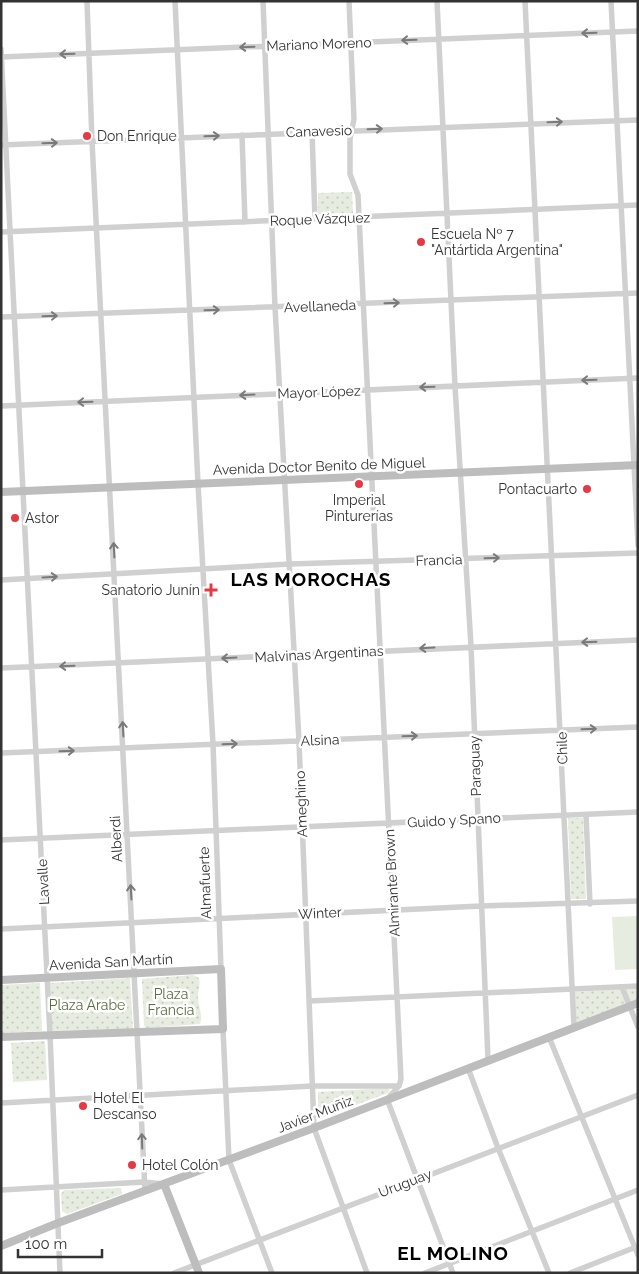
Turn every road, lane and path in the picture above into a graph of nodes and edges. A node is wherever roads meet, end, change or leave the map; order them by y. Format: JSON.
{"nodes":[{"id":1,"x":87,"y":1,"type":"edge"},
{"id":2,"x":175,"y":1,"type":"edge"},
{"id":3,"x":263,"y":1,"type":"edge"},
{"id":4,"x":349,"y":1,"type":"edge"},
{"id":5,"x":437,"y":1,"type":"edge"},
{"id":6,"x":525,"y":1,"type":"edge"},
{"id":7,"x":611,"y":1,"type":"edge"},
{"id":8,"x":638,"y":31,"type":"edge"},
{"id":9,"x":613,"y":32,"type":"junction"},
{"id":10,"x":526,"y":35,"type":"junction"},
{"id":11,"x":439,"y":39,"type":"junction"},
{"id":12,"x":351,"y":43,"type":"junction"},
{"id":13,"x":264,"y":46,"type":"junction"},
{"id":14,"x":1,"y":49,"type":"edge"},
{"id":15,"x":177,"y":50,"type":"junction"},
{"id":16,"x":89,"y":54,"type":"junction"},
{"id":17,"x":1,"y":57,"type":"edge"},
{"id":18,"x":617,"y":120,"type":"junction"},
{"id":19,"x":638,"y":120,"type":"edge"},
{"id":20,"x":530,"y":123,"type":"junction"},
{"id":21,"x":442,"y":126,"type":"junction"},
{"id":22,"x":351,"y":130,"type":"junction"},
{"id":23,"x":312,"y":132,"type":"junction"},
{"id":24,"x":268,"y":133,"type":"junction"},
{"id":25,"x":242,"y":135,"type":"junction"},
{"id":26,"x":180,"y":137,"type":"junction"},
{"id":27,"x":92,"y":141,"type":"junction"},
{"id":28,"x":3,"y":145,"type":"edge"},
{"id":29,"x":621,"y":205,"type":"junction"},
{"id":30,"x":638,"y":205,"type":"edge"},
{"id":31,"x":534,"y":210,"type":"junction"},
{"id":32,"x":446,"y":214,"type":"junction"},
{"id":33,"x":359,"y":217,"type":"junction"},
{"id":34,"x":316,"y":219,"type":"junction"},
{"id":35,"x":272,"y":221,"type":"junction"},
{"id":36,"x":245,"y":222,"type":"junction"},
{"id":37,"x":185,"y":224,"type":"junction"},
{"id":38,"x":96,"y":228,"type":"junction"},
{"id":39,"x":10,"y":231,"type":"junction"},
{"id":40,"x":1,"y":232,"type":"edge"},
{"id":41,"x":625,"y":293,"type":"junction"},
{"id":42,"x":638,"y":293,"type":"edge"},
{"id":43,"x":538,"y":297,"type":"junction"},
{"id":44,"x":451,"y":300,"type":"junction"},
{"id":45,"x":363,"y":304,"type":"junction"},
{"id":46,"x":275,"y":307,"type":"junction"},
{"id":47,"x":189,"y":311,"type":"junction"},
{"id":48,"x":101,"y":314,"type":"junction"},
{"id":49,"x":15,"y":317,"type":"junction"},
{"id":50,"x":1,"y":318,"type":"edge"},
{"id":51,"x":629,"y":378,"type":"junction"},
{"id":52,"x":638,"y":378,"type":"edge"},
{"id":53,"x":542,"y":382,"type":"junction"},
{"id":54,"x":455,"y":386,"type":"junction"},
{"id":55,"x":368,"y":390,"type":"junction"},
{"id":56,"x":280,"y":394,"type":"junction"},
{"id":57,"x":194,"y":397,"type":"junction"},
{"id":58,"x":106,"y":401,"type":"junction"},
{"id":59,"x":19,"y":405,"type":"junction"},
{"id":60,"x":1,"y":406,"type":"edge"},
{"id":61,"x":636,"y":465,"type":"edge"},
{"id":62,"x":546,"y":469,"type":"junction"},
{"id":63,"x":460,"y":472,"type":"junction"},
{"id":64,"x":372,"y":476,"type":"junction"},
{"id":65,"x":284,"y":480,"type":"junction"},
{"id":66,"x":198,"y":484,"type":"junction"},
{"id":67,"x":111,"y":488,"type":"junction"},
{"id":68,"x":24,"y":491,"type":"junction"},
{"id":69,"x":1,"y":492,"type":"edge"},
{"id":70,"x":638,"y":545,"type":"edge"},
{"id":71,"x":638,"y":553,"type":"edge"},
{"id":72,"x":552,"y":556,"type":"junction"},
{"id":73,"x":465,"y":559,"type":"junction"},
{"id":74,"x":376,"y":562,"type":"junction"},
{"id":75,"x":290,"y":564,"type":"junction"},
{"id":76,"x":203,"y":569,"type":"junction"},
{"id":77,"x":115,"y":574,"type":"junction"},
{"id":78,"x":28,"y":578,"type":"junction"},
{"id":79,"x":1,"y":580,"type":"edge"},
{"id":80,"x":638,"y":640,"type":"edge"},
{"id":81,"x":557,"y":643,"type":"junction"},
{"id":82,"x":471,"y":646,"type":"junction"},
{"id":83,"x":381,"y":650,"type":"junction"},
{"id":84,"x":295,"y":655,"type":"junction"},
{"id":85,"x":208,"y":660,"type":"junction"},
{"id":86,"x":120,"y":663,"type":"junction"},
{"id":87,"x":32,"y":667,"type":"junction"},
{"id":88,"x":1,"y":668,"type":"edge"},
{"id":89,"x":638,"y":727,"type":"edge"},
{"id":90,"x":561,"y":730,"type":"junction"},
{"id":91,"x":474,"y":734,"type":"junction"},
{"id":92,"x":385,"y":737,"type":"junction"},
{"id":93,"x":299,"y":741,"type":"junction"},
{"id":94,"x":213,"y":744,"type":"junction"},
{"id":95,"x":124,"y":748,"type":"junction"},
{"id":96,"x":37,"y":752,"type":"junction"},
{"id":97,"x":1,"y":753,"type":"edge"},
{"id":98,"x":638,"y":812,"type":"edge"},
{"id":99,"x":586,"y":814,"type":"junction"},
{"id":100,"x":565,"y":815,"type":"junction"},
{"id":101,"x":477,"y":819,"type":"junction"},
{"id":102,"x":389,"y":824,"type":"junction"},
{"id":103,"x":302,"y":828,"type":"junction"},
{"id":104,"x":216,"y":832,"type":"junction"},
{"id":105,"x":128,"y":835,"type":"junction"},
{"id":106,"x":41,"y":839,"type":"junction"},
{"id":107,"x":1,"y":840,"type":"edge"},
{"id":108,"x":638,"y":901,"type":"edge"},
{"id":109,"x":568,"y":902,"type":"junction"},
{"id":110,"x":590,"y":904,"type":"junction"},
{"id":111,"x":481,"y":906,"type":"junction"},
{"id":112,"x":393,"y":910,"type":"junction"},
{"id":113,"x":306,"y":914,"type":"junction"},
{"id":114,"x":219,"y":918,"type":"junction"},
{"id":115,"x":132,"y":922,"type":"junction"},
{"id":116,"x":45,"y":927,"type":"junction"},
{"id":117,"x":1,"y":929,"type":"edge"},
{"id":118,"x":221,"y":969,"type":"junction"},
{"id":119,"x":135,"y":973,"type":"junction"},
{"id":120,"x":48,"y":978,"type":"junction"},
{"id":121,"x":1,"y":980,"type":"edge"},
{"id":122,"x":638,"y":986,"type":"edge"},
{"id":123,"x":622,"y":987,"type":"junction"},
{"id":124,"x":572,"y":989,"type":"junction"},
{"id":125,"x":485,"y":993,"type":"junction"},
{"id":126,"x":397,"y":997,"type":"junction"},
{"id":127,"x":309,"y":1001,"type":"junction"},
{"id":128,"x":638,"y":1003,"type":"edge"},
{"id":129,"x":630,"y":1006,"type":"junction"},
{"id":130,"x":574,"y":1027,"type":"junction"},
{"id":131,"x":638,"y":1028,"type":"edge"},
{"id":132,"x":223,"y":1029,"type":"junction"},
{"id":133,"x":138,"y":1033,"type":"junction"},
{"id":134,"x":50,"y":1035,"type":"junction"},
{"id":135,"x":549,"y":1036,"type":"junction"},
{"id":136,"x":1,"y":1037,"type":"edge"},
{"id":137,"x":488,"y":1060,"type":"junction"},
{"id":138,"x":468,"y":1068,"type":"junction"},
{"id":139,"x":312,"y":1086,"type":"junction"},
{"id":140,"x":399,"y":1086,"type":"junction"},
{"id":141,"x":226,"y":1090,"type":"junction"},
{"id":142,"x":638,"y":1095,"type":"edge"},
{"id":143,"x":141,"y":1096,"type":"junction"},
{"id":144,"x":387,"y":1099,"type":"junction"},
{"id":145,"x":52,"y":1101,"type":"junction"},
{"id":146,"x":1,"y":1103,"type":"edge"},
{"id":147,"x":581,"y":1117,"type":"junction"},
{"id":148,"x":314,"y":1128,"type":"junction"},
{"id":149,"x":498,"y":1148,"type":"junction"},
{"id":150,"x":229,"y":1160,"type":"junction"},
{"id":151,"x":417,"y":1179,"type":"junction"},
{"id":152,"x":164,"y":1184,"type":"junction"},
{"id":153,"x":145,"y":1186,"type":"junction"},
{"id":154,"x":56,"y":1187,"type":"junction"},
{"id":155,"x":1,"y":1190,"type":"edge"},
{"id":156,"x":638,"y":1190,"type":"edge"},
{"id":157,"x":614,"y":1199,"type":"junction"},
{"id":158,"x":343,"y":1207,"type":"junction"},
{"id":159,"x":58,"y":1223,"type":"junction"},
{"id":160,"x":532,"y":1231,"type":"junction"},
{"id":161,"x":260,"y":1239,"type":"junction"},
{"id":162,"x":1,"y":1246,"type":"edge"},
{"id":163,"x":636,"y":1247,"type":"edge"},
{"id":164,"x":638,"y":1255,"type":"edge"},
{"id":165,"x":450,"y":1263,"type":"junction"},
{"id":166,"x":195,"y":1264,"type":"junction"},
{"id":167,"x":60,"y":1273,"type":"edge"},
{"id":168,"x":174,"y":1273,"type":"edge"},
{"id":169,"x":199,"y":1273,"type":"edge"},
{"id":170,"x":272,"y":1273,"type":"edge"},
{"id":171,"x":367,"y":1273,"type":"edge"},
{"id":172,"x":425,"y":1273,"type":"edge"},
{"id":173,"x":453,"y":1273,"type":"edge"},
{"id":174,"x":549,"y":1273,"type":"edge"},
{"id":175,"x":570,"y":1273,"type":"edge"}],
"edges":[{"from":1,"to":16,"type":"street","name":"Alberdi"},
{"from":2,"to":15,"type":"street","name":"Almafuerte"},
{"from":3,"to":13,"type":"street","name":"Ameghino"},
{"from":4,"to":12,"type":"street","name":"Almirante Brown"},
{"from":5,"to":11,"type":"street","name":"Paraguay"},
{"from":6,"to":10,"type":"street","name":"Chile"},
{"from":7,"to":9,"type":"street"},
{"from":8,"to":9,"type":"street","name":"Mariano Moreno"},
{"from":9,"to":10,"type":"street","name":"Mariano Moreno","one_way":true},
{"from":9,"to":18,"type":"street"},
{"from":10,"to":11,"type":"street","name":"Mariano Moreno"},
{"from":10,"to":20,"type":"street","name":"Chile"},
{"from":11,"to":12,"type":"street","name":"Mariano Moreno","one_way":true},
{"from":11,"to":21,"type":"street","name":"Paraguay"},
{"from":12,"to":13,"type":"street","name":"Mariano Moreno"},
{"from":12,"to":22,"type":"street","name":"Almirante Brown"},
{"from":13,"to":15,"type":"street","name":"Mariano Moreno","one_way":true},
{"from":13,"to":24,"type":"street","name":"Ameghino"},
{"from":14,"to":17,"type":"street","name":"Lavalle"},
{"from":15,"to":16,"type":"street","name":"Mariano Moreno"},
{"from":15,"to":26,"type":"street","name":"Almafuerte"},
{"from":16,"to":17,"type":"street","name":"Mariano Moreno","one_way":true},
{"from":16,"to":27,"type":"street","name":"Alberdi"},
{"from":17,"to":28,"type":"street","name":"Lavalle"},
{"from":18,"to":19,"type":"street","name":"Canavesio"},
{"from":20,"to":18,"type":"street","name":"Canavesio","one_way":true},
{"from":18,"to":29,"type":"street"},
{"from":20,"to":21,"type":"street","name":"Canavesio"},
{"from":20,"to":31,"type":"street","name":"Chile"},
{"from":22,"to":21,"type":"street","name":"Canavesio","one_way":true},
{"from":21,"to":32,"type":"street","name":"Paraguay"},
{"from":22,"to":23,"type":"street","name":"Canavesio"},
{"from":22,"to":33,"type":"street","name":"Almirante Brown"},
{"from":23,"to":24,"type":"street","name":"Canavesio"},
{"from":23,"to":34,"type":"street"},
{"from":24,"to":25,"type":"street","name":"Canavesio"},
{"from":24,"to":35,"type":"street","name":"Ameghino"},
{"from":26,"to":25,"type":"street","name":"Canavesio","one_way":true},
{"from":25,"to":36,"type":"street"},
{"from":26,"to":27,"type":"street","name":"Canavesio"},
{"from":26,"to":37,"type":"street","name":"Almafuerte"},
{"from":28,"to":27,"type":"street","name":"Canavesio","one_way":true},
{"from":27,"to":38,"type":"street","name":"Alberdi"},
{"from":28,"to":39,"type":"street","name":"Lavalle"},
{"from":29,"to":30,"type":"street","name":"Roque Vázquez"},
{"from":29,"to":31,"type":"street","name":"Roque Vázquez"},
{"from":29,"to":41,"type":"street"},
{"from":31,"to":32,"type":"street","name":"Roque Vázquez"},
{"from":31,"to":43,"type":"street","name":"Chile"},
{"from":32,"to":33,"type":"street","name":"Roque Vázquez"},
{"from":32,"to":44,"type":"street","name":"Paraguay"},
{"from":33,"to":34,"type":"street","name":"Roque Vázquez"},
{"from":33,"to":45,"type":"street","name":"Almirante Brown"},
{"from":34,"to":35,"type":"street","name":"Roque Vázquez"},
{"from":35,"to":36,"type":"street","name":"Roque Vázquez"},
{"from":35,"to":46,"type":"street","name":"Ameghino"},
{"from":36,"to":37,"type":"street","name":"Roque Vázquez"},
{"from":37,"to":38,"type":"street","name":"Roque Vázquez"},
{"from":37,"to":47,"type":"street","name":"Almafuerte"},
{"from":38,"to":39,"type":"street","name":"Roque Vázquez"},
{"from":38,"to":48,"type":"street","name":"Alberdi"},
{"from":39,"to":40,"type":"street","name":"Roque Vázquez"},
{"from":39,"to":49,"type":"street","name":"Lavalle"},
{"from":41,"to":42,"type":"street","name":"Avellaneda"},
{"from":41,"to":43,"type":"street","name":"Avellaneda"},
{"from":41,"to":51,"type":"street"},
{"from":43,"to":44,"type":"street","name":"Avellaneda"},
{"from":43,"to":53,"type":"street","name":"Chile"},
{"from":45,"to":44,"type":"street","name":"Avellaneda","one_way":true},
{"from":44,"to":54,"type":"street","name":"Paraguay"},
{"from":45,"to":46,"type":"street","name":"Avellaneda"},
{"from":45,"to":55,"type":"street","name":"Almirante Brown"},
{"from":47,"to":46,"type":"street","name":"Avellaneda","one_way":true},
{"from":46,"to":56,"type":"street","name":"Ameghino"},
{"from":47,"to":48,"type":"street","name":"Avellaneda"},
{"from":47,"to":57,"type":"street","name":"Almafuerte"},
{"from":49,"to":48,"type":"street","name":"Avellaneda","one_way":true},
{"from":48,"to":58,"type":"street","name":"Alberdi"},
{"from":49,"to":50,"type":"street","name":"Avellaneda"},
{"from":49,"to":59,"type":"street","name":"Lavalle"},
{"from":51,"to":52,"type":"street","name":"Mayor López"},
{"from":51,"to":53,"type":"street","name":"Mayor López","one_way":true},
{"from":51,"to":61,"type":"street"},
{"from":53,"to":54,"type":"street","name":"Mayor López"},
{"from":53,"to":62,"type":"street","name":"Chile"},
{"from":54,"to":55,"type":"street","name":"Mayor López","one_way":true},
{"from":54,"to":63,"type":"street","name":"Paraguay"},
{"from":55,"to":56,"type":"street","name":"Mayor López"},
{"from":55,"to":64,"type":"street","name":"Almirante Brown"},
{"from":56,"to":57,"type":"street","name":"Mayor López","one_way":true},
{"from":56,"to":65,"type":"street","name":"Ameghino"},
{"from":57,"to":58,"type":"street","name":"Mayor López"},
{"from":57,"to":66,"type":"street","name":"Almafuerte"},
{"from":58,"to":59,"type":"street","name":"Mayor López","one_way":true},
{"from":58,"to":67,"type":"street","name":"Alberdi"},
{"from":59,"to":60,"type":"street","name":"Mayor López"},
{"from":59,"to":68,"type":"street","name":"Lavalle"},
{"from":61,"to":62,"type":"main road","name":"Avenida Doctor Benito de Miguel"},
{"from":61,"to":70,"type":"street"},
{"from":62,"to":63,"type":"main road","name":"Avenida Doctor Benito de Miguel"},
{"from":62,"to":72,"type":"street","name":"Chile"},
{"from":63,"to":64,"type":"main road","name":"Avenida Doctor Benito de Miguel"},
{"from":63,"to":73,"type":"street","name":"Paraguay"},
{"from":64,"to":65,"type":"main road","name":"Avenida Doctor Benito de Miguel"},
{"from":64,"to":74,"type":"street","name":"Almirante Brown"},
{"from":65,"to":66,"type":"main road","name":"Avenida Doctor Benito de Miguel"},
{"from":65,"to":75,"type":"street","name":"Ameghino"},
{"from":66,"to":67,"type":"main road","name":"Avenida Doctor Benito de Miguel"},
{"from":66,"to":76,"type":"street","name":"Almafuerte"},
{"from":67,"to":68,"type":"main road","name":"Avenida Doctor Benito de Miguel"},
{"from":77,"to":67,"type":"street","name":"Alberdi","one_way":true},
{"from":68,"to":69,"type":"main road","name":"Avenida Doctor Benito de Miguel"},
{"from":68,"to":78,"type":"street","name":"Lavalle"},
{"from":71,"to":72,"type":"street","name":"Francia"},
{"from":73,"to":72,"type":"street","name":"Francia","one_way":true},
{"from":72,"to":81,"type":"street","name":"Chile"},
{"from":73,"to":74,"type":"street","name":"Francia"},
{"from":73,"to":82,"type":"street","name":"Paraguay"},
{"from":74,"to":75,"type":"street","name":"Francia"},
{"from":74,"to":83,"type":"street","name":"Almirante Brown"},
{"from":75,"to":76,"type":"street","name":"Francia"},
{"from":75,"to":84,"type":"street","name":"Ameghino"},
{"from":76,"to":77,"type":"street","name":"Francia"},
{"from":76,"to":85,"type":"street","name":"Almafuerte"},
{"from":78,"to":77,"type":"street","name":"Francia","one_way":true},
{"from":77,"to":86,"type":"street","name":"Alberdi"},
{"from":78,"to":79,"type":"street","name":"Francia"},
{"from":78,"to":87,"type":"street","name":"Lavalle"},
{"from":80,"to":81,"type":"street","name":"Malvinas Argentinas","one_way":true},
{"from":81,"to":82,"type":"street","name":"Malvinas Argentinas"},
{"from":81,"to":90,"type":"street","name":"Chile"},
{"from":82,"to":83,"type":"street","name":"Malvinas Argentinas","one_way":true},
{"from":82,"to":91,"type":"street","name":"Paraguay"},
{"from":83,"to":84,"type":"street","name":"Malvinas Argentinas"},
{"from":83,"to":92,"type":"street","name":"Almirante Brown"},
{"from":84,"to":85,"type":"street","name":"Malvinas Argentinas","one_way":true},
{"from":84,"to":93,"type":"street","name":"Ameghino"},
{"from":85,"to":86,"type":"street","name":"Malvinas Argentinas"},
{"from":85,"to":94,"type":"street","name":"Almafuerte"},
{"from":86,"to":87,"type":"street","name":"Malvinas Argentinas","one_way":true},
{"from":95,"to":86,"type":"street","name":"Alberdi","one_way":true},
{"from":87,"to":88,"type":"street","name":"Malvinas Argentinas"},
{"from":87,"to":96,"type":"street","name":"Lavalle"},
{"from":90,"to":89,"type":"street","name":"Alsina","one_way":true},
{"from":90,"to":91,"type":"street","name":"Alsina"},
{"from":90,"to":100,"type":"street","name":"Chile"},
{"from":92,"to":91,"type":"street","name":"Alsina","one_way":true},
{"from":91,"to":101,"type":"street","name":"Paraguay"},
{"from":92,"to":93,"type":"street","name":"Alsina"},
{"from":92,"to":102,"type":"street","name":"Almirante Brown"},
{"from":94,"to":93,"type":"street","name":"Alsina","one_way":true},
{"from":93,"to":103,"type":"street","name":"Ameghino"},
{"from":94,"to":95,"type":"street","name":"Alsina"},
{"from":94,"to":104,"type":"street","name":"Almafuerte"},
{"from":96,"to":95,"type":"street","name":"Alsina","one_way":true},
{"from":95,"to":105,"type":"street","name":"Alberdi"},
{"from":96,"to":97,"type":"street","name":"Alsina"},
{"from":96,"to":106,"type":"street","name":"Lavalle"},
{"from":98,"to":99,"type":"street","name":"Guido y Spano"},
{"from":99,"to":100,"type":"street","name":"Guido y Spano"},
{"from":99,"to":110,"type":"street"},
{"from":100,"to":101,"type":"street","name":"Guido y Spano"},
{"from":100,"to":109,"type":"street","name":"Chile"},
{"from":101,"to":102,"type":"street","name":"Guido y Spano"},
{"from":101,"to":111,"type":"street","name":"Paraguay"},
{"from":102,"to":103,"type":"street","name":"Guido y Spano"},
{"from":102,"to":112,"type":"street","name":"Almirante Brown"},
{"from":103,"to":104,"type":"street","name":"Guido y Spano"},
{"from":103,"to":113,"type":"street","name":"Ameghino"},
{"from":104,"to":105,"type":"street","name":"Guido y Spano"},
{"from":104,"to":114,"type":"street","name":"Almafuerte"},
{"from":105,"to":106,"type":"street","name":"Guido y Spano"},
{"from":115,"to":105,"type":"street","name":"Alberdi","one_way":true},
{"from":106,"to":107,"type":"street","name":"Guido y Spano"},
{"from":106,"to":116,"type":"street","name":"Lavalle"},
{"from":108,"to":110,"type":"street","name":"Winter"},
{"from":109,"to":110,"type":"street","name":"Winter"},
{"from":109,"to":111,"type":"street","name":"Winter"},
{"from":109,"to":124,"type":"street","name":"Chile"},
{"from":111,"to":112,"type":"street","name":"Winter"},
{"from":111,"to":125,"type":"street","name":"Paraguay"},
{"from":112,"to":113,"type":"street","name":"Winter"},
{"from":112,"to":126,"type":"street","name":"Almirante Brown"},
{"from":113,"to":114,"type":"street","name":"Winter"},
{"from":113,"to":127,"type":"street","name":"Ameghino"},
{"from":114,"to":115,"type":"street","name":"Winter"},
{"from":114,"to":118,"type":"street","name":"Almafuerte"},
{"from":115,"to":116,"type":"street","name":"Winter"},
{"from":115,"to":119,"type":"street","name":"Alberdi"},
{"from":116,"to":117,"type":"street","name":"Winter"},
{"from":116,"to":120,"type":"street","name":"Lavalle"},
{"from":118,"to":119,"type":"main road","name":"Avenida San Martín"},
{"from":118,"to":132,"type":"main road","name":"Almafuerte"},
{"from":119,"to":120,"type":"main road","name":"Avenida San Martín"},
{"from":119,"to":133,"type":"street","name":"Alberdi"},
{"from":120,"to":121,"type":"main road","name":"Avenida San Martín"},
{"from":120,"to":134,"type":"street","name":"Lavalle"},
{"from":122,"to":123,"type":"street"},
{"from":123,"to":124,"type":"street"},
{"from":123,"to":129,"type":"street"},
{"from":124,"to":125,"type":"street"},
{"from":124,"to":130,"type":"street","name":"Chile"},
{"from":125,"to":126,"type":"street"},
{"from":125,"to":137,"type":"street","name":"Paraguay"},
{"from":126,"to":127,"type":"street"},
{"from":126,"to":140,"type":"street","name":"Almirante Brown"},
{"from":127,"to":139,"type":"street","name":"Ameghino"},
{"from":128,"to":129,"type":"main road","name":"Javier Muñiz"},
{"from":129,"to":130,"type":"main road","name":"Javier Muñiz"},
{"from":129,"to":131,"type":"street"},
{"from":130,"to":135,"type":"main road","name":"Javier Muñiz"},
{"from":132,"to":133,"type":"main road"},
{"from":132,"to":141,"type":"street","name":"Almafuerte"},
{"from":133,"to":134,"type":"main road"},
{"from":133,"to":143,"type":"street","name":"Alberdi"},
{"from":134,"to":136,"type":"main road"},
{"from":134,"to":145,"type":"street","name":"Lavalle"},
{"from":135,"to":137,"type":"main road","name":"Javier Muñiz"},
{"from":135,"to":147,"type":"street"},
{"from":137,"to":138,"type":"main road","name":"Javier Muñiz"},
{"from":138,"to":144,"type":"main road","name":"Javier Muñiz"},
{"from":138,"to":149,"type":"street"},
{"from":139,"to":140,"type":"street"},
{"from":139,"to":141,"type":"street"},
{"from":139,"to":148,"type":"street","name":"Ameghino"},
{"from":140,"to":144,"type":"street"},
{"from":141,"to":143,"type":"street"},
{"from":141,"to":150,"type":"street","name":"Almafuerte"},
{"from":142,"to":147,"type":"street","name":"Uruguay"},
{"from":143,"to":145,"type":"street"},
{"from":153,"to":143,"type":"street","name":"Alberdi","one_way":true},
{"from":144,"to":148,"type":"main road","name":"Javier Muñiz"},
{"from":144,"to":151,"type":"street"},
{"from":145,"to":146,"type":"street"},
{"from":145,"to":154,"type":"street","name":"Lavalle"},
{"from":147,"to":149,"type":"street","name":"Uruguay"},
{"from":147,"to":157,"type":"street"},
{"from":148,"to":150,"type":"main road","name":"Javier Muñiz"},
{"from":148,"to":158,"type":"street","name":"Ameghino"},
{"from":149,"to":151,"type":"street","name":"Uruguay"},
{"from":149,"to":160,"type":"street"},
{"from":150,"to":152,"type":"main road","name":"Javier Muñiz"},
{"from":150,"to":161,"type":"street","name":"Almafuerte"},
{"from":151,"to":158,"type":"street","name":"Uruguay"},
{"from":151,"to":165,"type":"street"},
{"from":152,"to":153,"type":"main road","name":"Javier Muñiz"},
{"from":152,"to":166,"type":"main road"},
{"from":153,"to":154,"type":"street"},
{"from":153,"to":159,"type":"main road","name":"Javier Muñiz"},
{"from":154,"to":155,"type":"street"},
{"from":154,"to":159,"type":"street","name":"Lavalle"},
{"from":156,"to":157,"type":"street"},
{"from":157,"to":160,"type":"street"},
{"from":157,"to":163,"type":"street"},
{"from":158,"to":161,"type":"street","name":"Uruguay"},
{"from":158,"to":171,"type":"street","name":"Ameghino"},
{"from":159,"to":162,"type":"main road","name":"Javier Muñiz"},
{"from":159,"to":167,"type":"street","name":"Lavalle"},
{"from":160,"to":165,"type":"street"},
{"from":160,"to":174,"type":"street"},
{"from":161,"to":166,"type":"street","name":"Uruguay"},
{"from":161,"to":170,"type":"street","name":"Almafuerte"},
{"from":163,"to":164,"type":"street"},
{"from":163,"to":175,"type":"street"},
{"from":165,"to":172,"type":"street"},
{"from":165,"to":173,"type":"street"},
{"from":166,"to":168,"type":"street","name":"Uruguay"},
{"from":166,"to":169,"type":"main road"}]}
